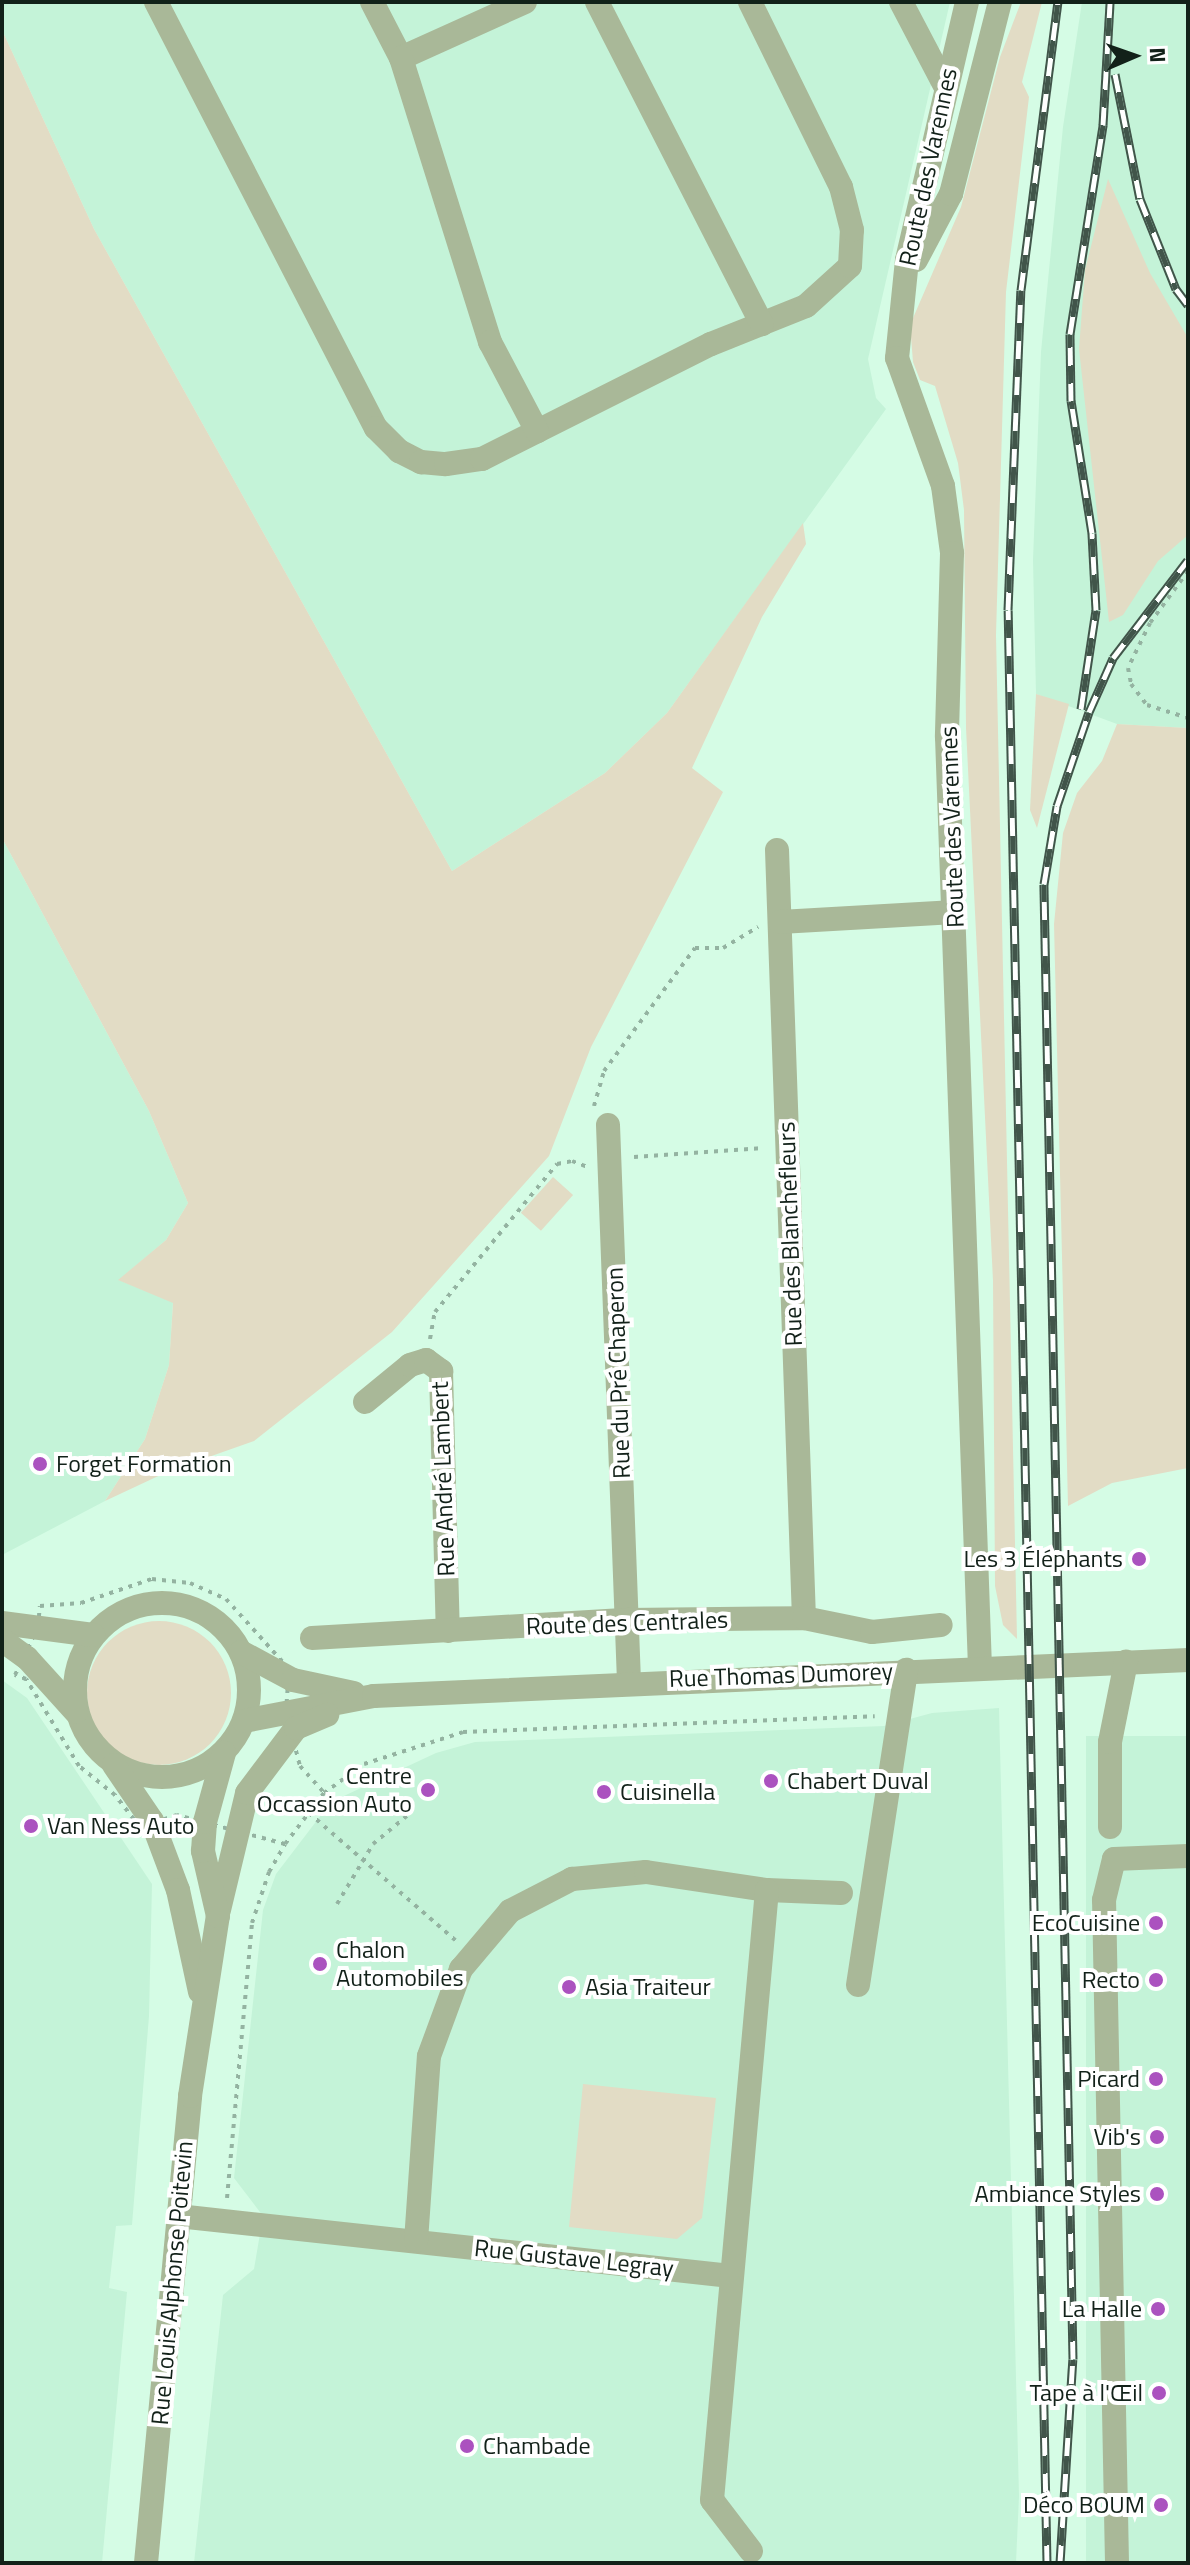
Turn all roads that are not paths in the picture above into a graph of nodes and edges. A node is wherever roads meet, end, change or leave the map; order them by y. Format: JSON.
{"nodes":[{"id":1,"x":156,"y":2,"type":"edge"},
{"id":2,"x":372,"y":2,"type":"edge"},
{"id":3,"x":525,"y":2,"type":"edge"},
{"id":4,"x":597,"y":2,"type":"edge"},
{"id":5,"x":750,"y":2,"type":"edge"},
{"id":6,"x":901,"y":2,"type":"edge"},
{"id":7,"x":967,"y":2,"type":"edge"},
{"id":8,"x":1000,"y":2,"type":"edge"},
{"id":9,"x":401,"y":58,"type":"junction"},
{"id":10,"x":944,"y":84,"type":"junction"},
{"id":11,"x":903,"y":284,"type":"junction"},
{"id":12,"x":762,"y":324,"type":"junction"},
{"id":13,"x":537,"y":431,"type":"junction"},
{"id":14,"x":777,"y":850,"type":"dead end"},
{"id":15,"x":955,"y":912,"type":"junction"},
{"id":16,"x":780,"y":922,"type":"junction"},
{"id":17,"x":600,"y":1120,"type":"road end"},
{"id":18,"x":365,"y":1402,"type":"dead end"},
{"id":19,"x":804,"y":1618,"type":"junction"},
{"id":20,"x":627,"y":1620,"type":"junction"},
{"id":21,"x":2,"y":1623,"type":"edge"},
{"id":22,"x":941,"y":1625,"type":"dead end"},
{"id":23,"x":448,"y":1631,"type":"junction"},
{"id":24,"x":93,"y":1635,"type":"junction"},
{"id":25,"x":312,"y":1638,"type":"dead end"},
{"id":26,"x":2,"y":1640,"type":"edge"},
{"id":27,"x":241,"y":1652,"type":"junction"},
{"id":28,"x":1188,"y":1660,"type":"edge"},
{"id":29,"x":1126,"y":1662,"type":"junction"},
{"id":30,"x":980,"y":1667,"type":"junction"},
{"id":31,"x":906,"y":1670,"type":"junction"},
{"id":32,"x":629,"y":1681,"type":"junction"},
{"id":33,"x":374,"y":1696,"type":"junction"},
{"id":34,"x":76,"y":1712,"type":"junction"},
{"id":35,"x":244,"y":1721,"type":"junction"},
{"id":36,"x":288,"y":1723,"type":"junction"},
{"id":37,"x":224,"y":1753,"type":"junction"},
{"id":38,"x":114,"y":1765,"type":"junction"},
{"id":39,"x":1110,"y":1827,"type":"dead end"},
{"id":40,"x":1188,"y":1856,"type":"edge"},
{"id":41,"x":767,"y":1890,"type":"junction"},
{"id":42,"x":841,"y":1893,"type":"dead end"},
{"id":43,"x":218,"y":1916,"type":"junction"},
{"id":44,"x":858,"y":1985,"type":"dead end"},
{"id":45,"x":203,"y":2004,"type":"junction"},
{"id":46,"x":178,"y":2216,"type":"junction"},
{"id":47,"x":416,"y":2241,"type":"junction"},
{"id":48,"x":731,"y":2276,"type":"junction"},
{"id":49,"x":751,"y":2551,"type":"dead end"},
{"id":50,"x":146,"y":2563,"type":"edge"},
{"id":51,"x":1117,"y":2563,"type":"edge"}],
"edges":[{"from":1,"to":13,"type":"street"},
{"from":2,"to":9,"type":"street"},
{"from":3,"to":9,"type":"street"},
{"from":4,"to":12,"type":"street"},
{"from":5,"to":12,"type":"street"},
{"from":6,"to":10,"type":"street"},
{"from":7,"to":10,"type":"street","name":"Route des Varennes"},
{"from":8,"to":11,"type":"street"},
{"from":9,"to":13,"type":"street"},
{"from":10,"to":11,"type":"street","name":"Route des Varennes"},
{"from":11,"to":15,"type":"street","name":"Route des Varennes"},
{"from":12,"to":13,"type":"street"},
{"from":14,"to":16,"type":"street","name":"Rue des Blanchefleurs"},
{"from":15,"to":16,"type":"street"},
{"from":15,"to":30,"type":"street","name":"Route des Varennes"},
{"from":16,"to":19,"type":"street","name":"Rue des Blanchefleurs"},
{"from":17,"to":20,"type":"street","name":"Rue du Pré Chaperon"},
{"from":18,"to":23,"type":"street","name":"Rue André Lambert"},
{"from":19,"to":20,"type":"street","name":"Route des Centrales"},
{"from":19,"to":22,"type":"street","name":"Route des Centrales"},
{"from":20,"to":23,"type":"street","name":"Route des Centrales"},
{"from":20,"to":32,"type":"street","name":"Rue du Pré Chaperon"},
{"from":21,"to":24,"type":"street"},
{"from":23,"to":25,"type":"street","name":"Route des Centrales"},
{"from":24,"to":27,"type":"street"},
{"from":24,"to":34,"type":"street"},
{"from":26,"to":34,"type":"street"},
{"from":27,"to":33,"type":"street","name":"Rue Thomas Dumorey"},
{"from":27,"to":35,"type":"street"},
{"from":28,"to":29,"type":"street","name":"Rue Thomas Dumorey"},
{"from":29,"to":30,"type":"street","name":"Rue Thomas Dumorey"},
{"from":29,"to":39,"type":"street"},
{"from":30,"to":31,"type":"street","name":"Rue Thomas Dumorey"},
{"from":31,"to":32,"type":"street","name":"Rue Thomas Dumorey"},
{"from":31,"to":44,"type":"street"},
{"from":32,"to":33,"type":"street","name":"Rue Thomas Dumorey"},
{"from":33,"to":36,"type":"street"},
{"from":34,"to":38,"type":"street"},
{"from":35,"to":36,"type":"street"},
{"from":35,"to":37,"type":"street"},
{"from":36,"to":43,"type":"street"},
{"from":37,"to":38,"type":"street"},
{"from":37,"to":43,"type":"street","name":"Rue Louis Alphonse Poitevin"},
{"from":38,"to":45,"type":"street","name":"Rue Louis Alphonse Poitevin"},
{"from":40,"to":51,"type":"street"},
{"from":41,"to":42,"type":"street"},
{"from":41,"to":47,"type":"street"},
{"from":41,"to":48,"type":"street"},
{"from":43,"to":45,"type":"street","name":"Rue Louis Alphonse Poitevin"},
{"from":45,"to":46,"type":"street","name":"Rue Louis Alphonse Poitevin"},
{"from":46,"to":47,"type":"street","name":"Rue Gustave Legray"},
{"from":46,"to":50,"type":"street","name":"Rue Louis Alphonse Poitevin"},
{"from":47,"to":48,"type":"street","name":"Rue Gustave Legray"},
{"from":48,"to":49,"type":"street"}]}
